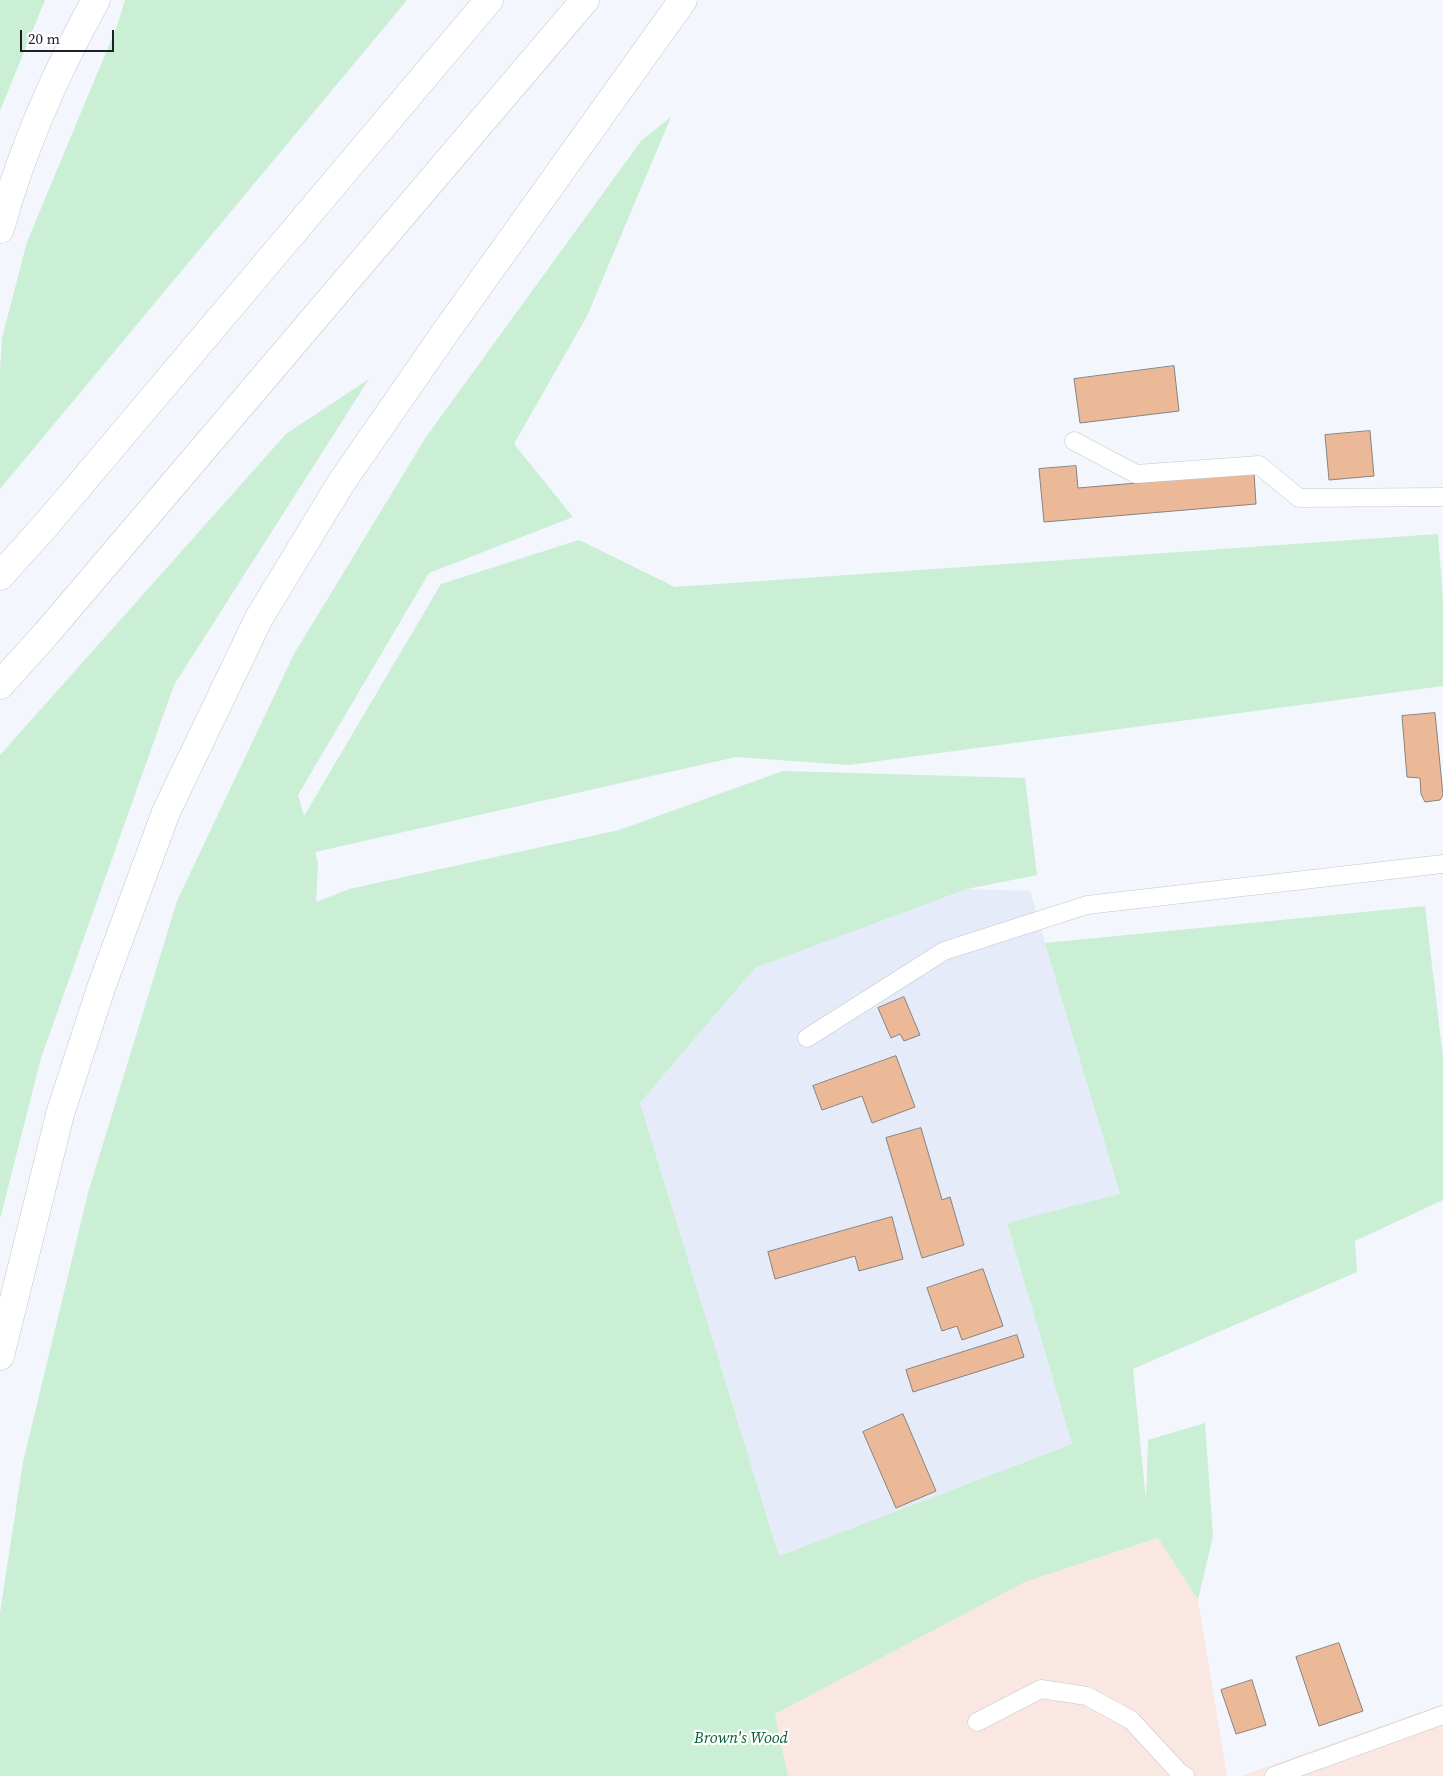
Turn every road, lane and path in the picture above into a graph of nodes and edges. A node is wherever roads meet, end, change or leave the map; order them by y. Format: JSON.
{"nodes":[{"id":1,"x":96,"y":0,"type":"edge"},
{"id":2,"x":489,"y":0,"type":"edge"},
{"id":3,"x":585,"y":0,"type":"edge"},
{"id":4,"x":683,"y":0,"type":"edge"},
{"id":5,"x":0,"y":228,"type":"edge"},
{"id":6,"x":1074,"y":441,"type":"dead end"},
{"id":7,"x":1443,"y":497,"type":"edge"},
{"id":8,"x":0,"y":576,"type":"edge"},
{"id":9,"x":0,"y":685,"type":"edge"},
{"id":10,"x":1443,"y":864,"type":"edge"},
{"id":11,"x":807,"y":1038,"type":"dead end"},
{"id":12,"x":0,"y":1356,"type":"edge"},
{"id":13,"x":1443,"y":1715,"type":"edge"},
{"id":14,"x":977,"y":1722,"type":"dead end"},
{"id":15,"x":1184,"y":1776,"type":"edge"},
{"id":16,"x":1274,"y":1776,"type":"edge"}],
"edges":[{"from":1,"to":5,"type":"highway"},
{"from":2,"to":8,"type":"highway"},
{"from":3,"to":9,"type":"highway"},
{"from":4,"to":12,"type":"highway"},
{"from":6,"to":7,"type":"lane"},
{"from":10,"to":11,"type":"lane"},
{"from":13,"to":16,"type":"lane"},
{"from":14,"to":15,"type":"lane"}]}
